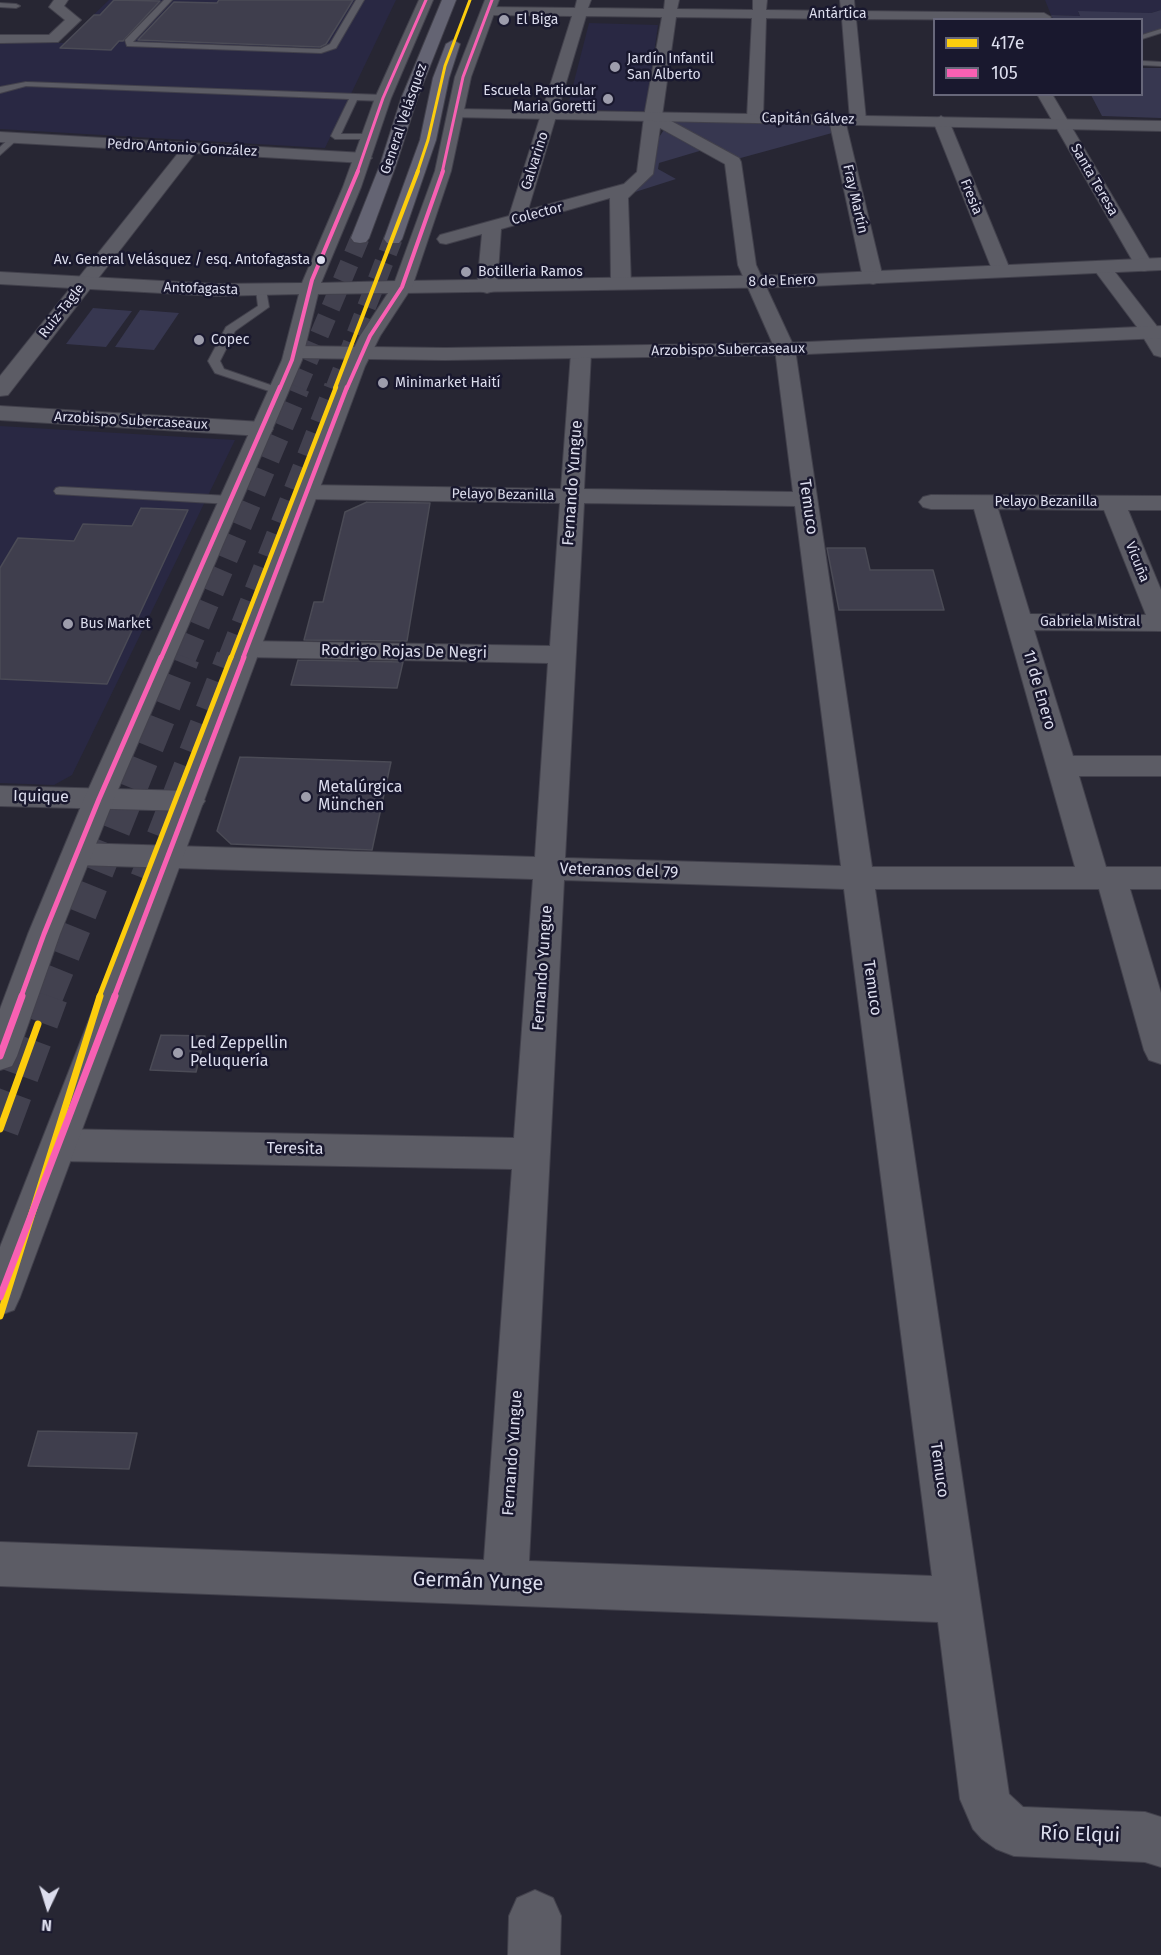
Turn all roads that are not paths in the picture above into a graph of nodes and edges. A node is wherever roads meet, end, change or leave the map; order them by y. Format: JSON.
{"nodes":[{"id":1,"x":61,"y":0,"type":"edge"},
{"id":2,"x":168,"y":0,"type":"edge"},
{"id":3,"x":360,"y":0,"type":"edge"},
{"id":4,"x":426,"y":0,"type":"edge"},
{"id":5,"x":449,"y":0,"type":"edge"},
{"id":6,"x":470,"y":0,"type":"edge"},
{"id":7,"x":935,"y":0,"type":"edge"},
{"id":8,"x":1038,"y":0,"type":"edge"},
{"id":9,"x":0,"y":5,"type":"edge"},
{"id":10,"x":490,"y":5,"type":"edge"},
{"id":11,"x":16,"y":6,"type":"dead end"},
{"id":12,"x":583,"y":6,"type":"edge"},
{"id":13,"x":671,"y":6,"type":"edge"},
{"id":14,"x":760,"y":6,"type":"edge"},
{"id":15,"x":848,"y":7,"type":"edge"},
{"id":16,"x":939,"y":17,"type":"edge"},
{"id":17,"x":1044,"y":18,"type":"edge"},
{"id":18,"x":1161,"y":32,"type":"edge"},
{"id":19,"x":1143,"y":37,"type":"edge"},
{"id":20,"x":0,"y":39,"type":"edge"},
{"id":21,"x":1143,"y":63,"type":"edge"},
{"id":22,"x":1161,"y":64,"type":"edge"},
{"id":23,"x":0,"y":90,"type":"edge"},
{"id":24,"x":1045,"y":96,"type":"edge"},
{"id":25,"x":354,"y":98,"type":"junction"},
{"id":26,"x":383,"y":99,"type":"junction"},
{"id":27,"x":456,"y":114,"type":"junction"},
{"id":28,"x":550,"y":115,"type":"junction"},
{"id":29,"x":652,"y":117,"type":"junction"},
{"id":30,"x":755,"y":118,"type":"junction"},
{"id":31,"x":837,"y":120,"type":"junction"},
{"id":32,"x":858,"y":120,"type":"junction"},
{"id":33,"x":940,"y":122,"type":"junction"},
{"id":34,"x":1061,"y":124,"type":"junction"},
{"id":35,"x":1161,"y":126,"type":"edge"},
{"id":36,"x":8,"y":137,"type":"edge"},
{"id":37,"x":370,"y":137,"type":"junction"},
{"id":38,"x":191,"y":148,"type":"junction"},
{"id":39,"x":0,"y":152,"type":"edge"},
{"id":40,"x":363,"y":158,"type":"junction"},
{"id":41,"x":628,"y":188,"type":"junction"},
{"id":42,"x":517,"y":219,"type":"junction"},
{"id":43,"x":492,"y":226,"type":"junction"},
{"id":44,"x":360,"y":238,"type":"tunnel mouth"},
{"id":45,"x":393,"y":239,"type":"tunnel mouth"},
{"id":46,"x":446,"y":239,"type":"dead end"},
{"id":47,"x":1152,"y":264,"type":"edge"},
{"id":48,"x":1101,"y":267,"type":"junction"},
{"id":49,"x":1002,"y":272,"type":"junction"},
{"id":50,"x":0,"y":278,"type":"edge"},
{"id":51,"x":873,"y":278,"type":"junction"},
{"id":52,"x":755,"y":282,"type":"junction"},
{"id":53,"x":84,"y":283,"type":"junction"},
{"id":54,"x":621,"y":285,"type":"junction"},
{"id":55,"x":402,"y":287,"type":"junction"},
{"id":56,"x":487,"y":287,"type":"junction"},
{"id":57,"x":261,"y":290,"type":"junction"},
{"id":58,"x":307,"y":296,"type":"junction"},
{"id":59,"x":1156,"y":332,"type":"edge"},
{"id":60,"x":785,"y":349,"type":"junction"},
{"id":61,"x":1161,"y":351,"type":"edge"},
{"id":62,"x":294,"y":352,"type":"junction"},
{"id":63,"x":581,"y":353,"type":"junction"},
{"id":64,"x":360,"y":355,"type":"junction"},
{"id":65,"x":0,"y":390,"type":"edge"},
{"id":66,"x":278,"y":391,"type":"junction"},
{"id":67,"x":0,"y":413,"type":"edge"},
{"id":68,"x":262,"y":429,"type":"junction"},
{"id":69,"x":60,"y":491,"type":"dead end"},
{"id":70,"x":306,"y":492,"type":"junction"},
{"id":71,"x":572,"y":496,"type":"junction"},
{"id":72,"x":807,"y":499,"type":"junction"},
{"id":73,"x":230,"y":500,"type":"junction"},
{"id":74,"x":931,"y":502,"type":"dead end"},
{"id":75,"x":984,"y":502,"type":"junction"},
{"id":76,"x":1113,"y":503,"type":"junction"},
{"id":77,"x":1161,"y":503,"type":"edge"},
{"id":78,"x":1019,"y":622,"type":"junction"},
{"id":79,"x":1161,"y":622,"type":"edge"},
{"id":80,"x":246,"y":649,"type":"junction"},
{"id":81,"x":562,"y":655,"type":"junction"},
{"id":82,"x":1061,"y":766,"type":"junction"},
{"id":83,"x":1161,"y":766,"type":"edge"},
{"id":84,"x":0,"y":796,"type":"edge"},
{"id":85,"x":99,"y":799,"type":"junction"},
{"id":86,"x":190,"y":801,"type":"junction"},
{"id":87,"x":77,"y":854,"type":"junction"},
{"id":88,"x":168,"y":857,"type":"junction"},
{"id":89,"x":549,"y":869,"type":"junction"},
{"id":90,"x":857,"y":878,"type":"junction"},
{"id":91,"x":1102,"y":878,"type":"junction"},
{"id":92,"x":1161,"y":878,"type":"edge"},
{"id":93,"x":1161,"y":1050,"type":"edge"},
{"id":94,"x":0,"y":1056,"type":"edge"},
{"id":95,"x":59,"y":1145,"type":"junction"},
{"id":96,"x":531,"y":1154,"type":"junction"},
{"id":97,"x":0,"y":1297,"type":"edge"},
{"id":98,"x":0,"y":1564,"type":"edge"},
{"id":99,"x":505,"y":1583,"type":"junction"},
{"id":100,"x":957,"y":1599,"type":"junction"},
{"id":101,"x":1000,"y":1821,"type":"joint"},
{"id":102,"x":1161,"y":1842,"type":"edge"}],
"edges":[{"from":1,"to":20,"type":"street"},
{"from":2,"to":3,"type":"lane"},
{"from":4,"to":26,"type":"street"},
{"from":5,"to":44,"type":"highway","name":"General Velásquez"},
{"from":6,"to":45,"type":"highway","name":"General Velásquez"},
{"from":7,"to":16,"type":"street"},
{"from":8,"to":17,"type":"street"},
{"from":9,"to":11,"type":"lane"},
{"from":10,"to":12,"type":"street","name":"Antártica"},
{"from":10,"to":27,"type":"street"},
{"from":12,"to":13,"type":"street","name":"Antártica"},
{"from":12,"to":28,"type":"street","name":"Galvarino"},
{"from":13,"to":14,"type":"street","name":"Antártica"},
{"from":13,"to":29,"type":"street"},
{"from":14,"to":15,"type":"street","name":"Antártica"},
{"from":14,"to":30,"type":"street"},
{"from":15,"to":16,"type":"street","name":"Antártica"},
{"from":15,"to":32,"type":"street"},
{"from":16,"to":17,"type":"street","name":"Antártica"},
{"from":18,"to":19,"type":"lane"},
{"from":21,"to":22,"type":"lane"},
{"from":23,"to":25,"type":"lane"},
{"from":24,"to":34,"type":"street","name":"Santa Teresa"},
{"from":25,"to":26,"type":"lane"},
{"from":25,"to":37,"type":"lane"},
{"from":26,"to":37,"type":"street"},
{"from":27,"to":28,"type":"street","name":"Capitán Gálvez"},
{"from":27,"to":55,"type":"street"},
{"from":28,"to":29,"type":"street","name":"Capitán Gálvez"},
{"from":28,"to":42,"type":"street","name":"Galvarino"},
{"from":29,"to":30,"type":"street","name":"Capitán Gálvez"},
{"from":29,"to":41,"type":"street"},
{"from":29,"to":52,"type":"street","name":"Temuco"},
{"from":30,"to":31,"type":"street","name":"Capitán Gálvez"},
{"from":31,"to":32,"type":"street","name":"Capitán Gálvez"},
{"from":31,"to":51,"type":"street","name":"Fray Martín"},
{"from":32,"to":33,"type":"street","name":"Capitán Gálvez"},
{"from":33,"to":34,"type":"street","name":"Capitán Gálvez"},
{"from":33,"to":49,"type":"street","name":"Fresia"},
{"from":34,"to":35,"type":"street","name":"Capitán Gálvez"},
{"from":34,"to":47,"type":"street","name":"Santa Teresa"},
{"from":36,"to":38,"type":"street","name":"Pedro Antonio González"},
{"from":36,"to":39,"type":"lane"},
{"from":37,"to":40,"type":"street"},
{"from":38,"to":40,"type":"street","name":"Pedro Antonio González"},
{"from":38,"to":53,"type":"street","name":"Ruiz-Tagle"},
{"from":40,"to":58,"type":"street"},
{"from":41,"to":42,"type":"street","name":"Colector"},
{"from":41,"to":54,"type":"street"},
{"from":42,"to":43,"type":"street","name":"Colector"},
{"from":43,"to":46,"type":"street","name":"Colector"},
{"from":43,"to":56,"type":"street"},
{"from":47,"to":48,"type":"street","name":"8 de Enero"},
{"from":48,"to":49,"type":"street","name":"8 de Enero"},
{"from":48,"to":59,"type":"street"},
{"from":49,"to":51,"type":"street","name":"8 de Enero"},
{"from":50,"to":53,"type":"street","name":"Antofagasta"},
{"from":51,"to":52,"type":"street","name":"8 de Enero"},
{"from":52,"to":54,"type":"street","name":"8 de Enero"},
{"from":52,"to":60,"type":"street","name":"Temuco"},
{"from":53,"to":57,"type":"street","name":"Antofagasta"},
{"from":53,"to":65,"type":"street","name":"Ruiz-Tagle"},
{"from":54,"to":56,"type":"street","name":"8 de Enero"},
{"from":55,"to":56,"type":"street","name":"8 de Enero"},
{"from":55,"to":58,"type":"street"},
{"from":55,"to":64,"type":"street"},
{"from":57,"to":58,"type":"street","name":"Antofagasta"},
{"from":57,"to":66,"type":"lane"},
{"from":58,"to":62,"type":"street"},
{"from":59,"to":60,"type":"street","name":"Arzobispo Subercaseaux"},
{"from":59,"to":61,"type":"street"},
{"from":60,"to":63,"type":"street","name":"Arzobispo Subercaseaux"},
{"from":60,"to":72,"type":"street","name":"Temuco"},
{"from":62,"to":64,"type":"street","name":"Arzobispo Subercaseaux"},
{"from":62,"to":66,"type":"street"},
{"from":63,"to":64,"type":"street","name":"Arzobispo Subercaseaux"},
{"from":63,"to":71,"type":"street","name":"Fernando Yungue"},
{"from":64,"to":70,"type":"street"},
{"from":66,"to":68,"type":"street"},
{"from":67,"to":68,"type":"street","name":"Arzobispo Subercaseaux"},
{"from":68,"to":73,"type":"street"},
{"from":69,"to":73,"type":"lane"},
{"from":70,"to":71,"type":"street","name":"Pelayo Bezanilla"},
{"from":70,"to":80,"type":"street"},
{"from":71,"to":72,"type":"street","name":"Pelayo Bezanilla"},
{"from":71,"to":81,"type":"street","name":"Fernando Yungue"},
{"from":72,"to":90,"type":"street","name":"Temuco"},
{"from":73,"to":85,"type":"street"},
{"from":74,"to":75,"type":"street","name":"Pelayo Bezanilla"},
{"from":75,"to":76,"type":"street","name":"Pelayo Bezanilla"},
{"from":75,"to":78,"type":"street","name":"11 de Enero"},
{"from":76,"to":77,"type":"street","name":"Pelayo Bezanilla"},
{"from":76,"to":79,"type":"street","name":"Vicuña"},
{"from":78,"to":79,"type":"street","name":"Gabriela Mistral"},
{"from":78,"to":82,"type":"street","name":"11 de Enero"},
{"from":80,"to":81,"type":"street","name":"Rodrigo Rojas De Negri"},
{"from":80,"to":86,"type":"street"},
{"from":81,"to":89,"type":"street","name":"Fernando Yungue"},
{"from":82,"to":83,"type":"street"},
{"from":82,"to":91,"type":"street","name":"11 de Enero"},
{"from":84,"to":85,"type":"street","name":"Iquique"},
{"from":85,"to":86,"type":"street","name":"Iquique"},
{"from":85,"to":87,"type":"street"},
{"from":86,"to":88,"type":"street"},
{"from":87,"to":88,"type":"street","name":"Veteranos del 79"},
{"from":87,"to":94,"type":"street"},
{"from":88,"to":89,"type":"street","name":"Veteranos del 79"},
{"from":88,"to":95,"type":"street"},
{"from":89,"to":90,"type":"street","name":"Veteranos del 79"},
{"from":89,"to":96,"type":"street","name":"Fernando Yungue"},
{"from":90,"to":91,"type":"street","name":"Veteranos del 79"},
{"from":90,"to":100,"type":"street","name":"Temuco"},
{"from":91,"to":92,"type":"street","name":"Veteranos del 79"},
{"from":91,"to":93,"type":"street","name":"11 de Enero"},
{"from":95,"to":96,"type":"street","name":"Teresita"},
{"from":95,"to":97,"type":"street"},
{"from":96,"to":99,"type":"street","name":"Fernando Yungue"},
{"from":98,"to":99,"type":"street","name":"Germán Yunge"},
{"from":99,"to":100,"type":"street","name":"Germán Yunge"},
{"from":100,"to":101,"type":"street","name":"Temuco"},
{"from":101,"to":102,"type":"street","name":"Río Elqui"}]}
